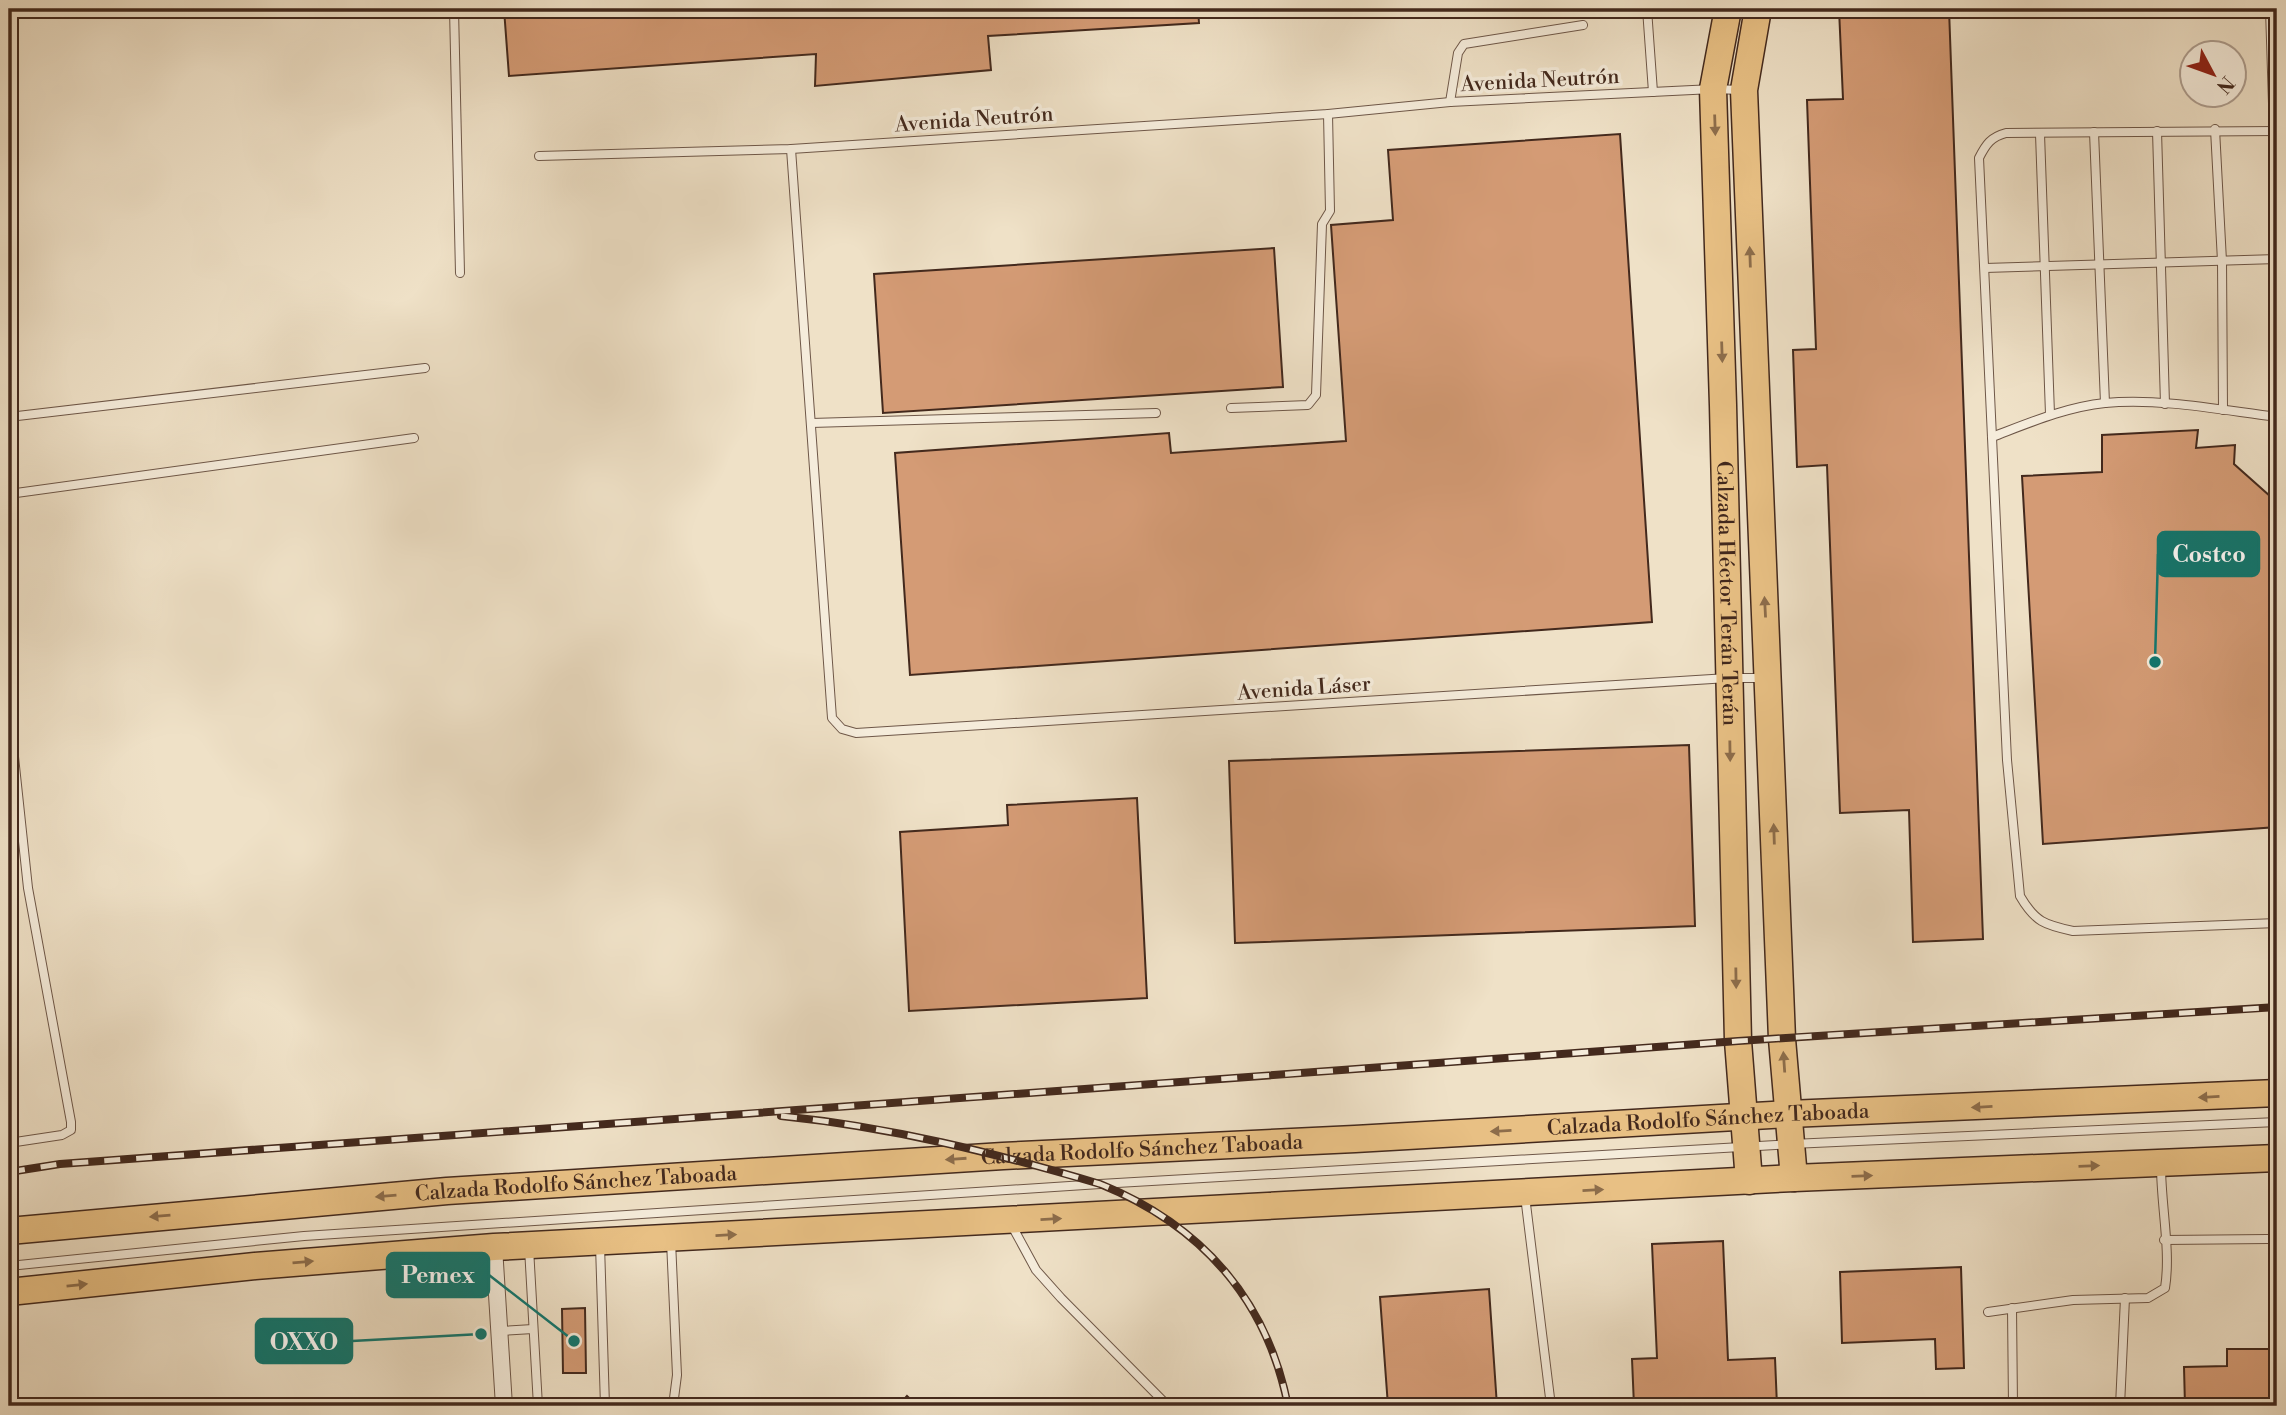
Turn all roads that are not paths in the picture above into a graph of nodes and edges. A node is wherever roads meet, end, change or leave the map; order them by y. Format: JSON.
{"nodes":[{"id":1,"x":130,"y":9,"type":"edge"},
{"id":2,"x":158,"y":9,"type":"edge"},
{"id":3,"x":454,"y":9,"type":"edge"},
{"id":4,"x":1647,"y":9,"type":"edge"},
{"id":5,"x":1728,"y":9,"type":"edge"},
{"id":6,"x":1758,"y":9,"type":"edge"},
{"id":7,"x":2270,"y":9,"type":"edge"},
{"id":8,"x":1583,"y":25,"type":"dead end"},
{"id":9,"x":1713,"y":89,"type":"junction"},
{"id":10,"x":1744,"y":90,"type":"junction"},
{"id":11,"x":1653,"y":92,"type":"junction"},
{"id":12,"x":1450,"y":102,"type":"junction"},
{"id":13,"x":1328,"y":114,"type":"junction"},
{"id":14,"x":2215,"y":130,"type":"junction"},
{"id":15,"x":2276,"y":130,"type":"edge"},
{"id":16,"x":2157,"y":131,"type":"junction"},
{"id":17,"x":2094,"y":132,"type":"junction"},
{"id":18,"x":2040,"y":134,"type":"junction"},
{"id":19,"x":792,"y":149,"type":"junction"},
{"id":20,"x":539,"y":156,"type":"dead end"},
{"id":21,"x":2277,"y":229,"type":"edge"},
{"id":22,"x":2277,"y":259,"type":"edge"},
{"id":23,"x":2222,"y":261,"type":"junction"},
{"id":24,"x":2161,"y":262,"type":"junction"},
{"id":25,"x":2100,"y":265,"type":"junction"},
{"id":26,"x":2044,"y":266,"type":"junction"},
{"id":27,"x":1984,"y":268,"type":"junction"},
{"id":28,"x":460,"y":273,"type":"dead end"},
{"id":29,"x":425,"y":368,"type":"dead end"},
{"id":30,"x":2105,"y":403,"type":"junction"},
{"id":31,"x":2165,"y":404,"type":"junction"},
{"id":32,"x":1231,"y":408,"type":"dead end"},
{"id":33,"x":2223,"y":410,"type":"junction"},
{"id":34,"x":1156,"y":413,"type":"dead end"},
{"id":35,"x":2050,"y":414,"type":"junction"},
{"id":36,"x":9,"y":417,"type":"edge"},
{"id":37,"x":2277,"y":417,"type":"edge"},
{"id":38,"x":811,"y":423,"type":"junction"},
{"id":39,"x":414,"y":438,"type":"dead end"},
{"id":40,"x":1992,"y":438,"type":"junction"},
{"id":41,"x":9,"y":494,"type":"edge"},
{"id":42,"x":1728,"y":678,"type":"junction"},
{"id":43,"x":1768,"y":678,"type":"junction"},
{"id":44,"x":9,"y":709,"type":"edge"},
{"id":45,"x":2277,"y":923,"type":"edge"},
{"id":46,"x":2277,"y":1093,"type":"edge"},
{"id":47,"x":1789,"y":1114,"type":"junction"},
{"id":48,"x":1744,"y":1117,"type":"junction"},
{"id":49,"x":2277,"y":1122,"type":"edge"},
{"id":50,"x":9,"y":1143,"type":"edge"},
{"id":51,"x":1792,"y":1144,"type":"junction"},
{"id":52,"x":1748,"y":1147,"type":"junction"},
{"id":53,"x":2277,"y":1158,"type":"edge"},
{"id":54,"x":2161,"y":1163,"type":"junction"},
{"id":55,"x":1794,"y":1178,"type":"junction"},
{"id":56,"x":1749,"y":1181,"type":"junction"},
{"id":57,"x":1525,"y":1193,"type":"junction"},
{"id":58,"x":1009,"y":1221,"type":"junction"},
{"id":59,"x":9,"y":1231,"type":"edge"},
{"id":60,"x":671,"y":1238,"type":"junction"},
{"id":61,"x":2268,"y":1239,"type":"dead end"},
{"id":62,"x":2164,"y":1240,"type":"junction"},
{"id":63,"x":600,"y":1242,"type":"junction"},
{"id":64,"x":528,"y":1245,"type":"junction"},
{"id":65,"x":494,"y":1247,"type":"junction"},
{"id":66,"x":9,"y":1266,"type":"edge"},
{"id":67,"x":9,"y":1292,"type":"edge"},
{"id":68,"x":2125,"y":1298,"type":"junction"},
{"id":69,"x":2012,"y":1308,"type":"junction"},
{"id":70,"x":1988,"y":1312,"type":"dead end"},
{"id":71,"x":533,"y":1329,"type":"junction"},
{"id":72,"x":500,"y":1331,"type":"junction"},
{"id":73,"x":504,"y":1406,"type":"edge"},
{"id":74,"x":538,"y":1406,"type":"edge"},
{"id":75,"x":605,"y":1406,"type":"edge"},
{"id":76,"x":673,"y":1406,"type":"edge"},
{"id":77,"x":1168,"y":1406,"type":"edge"},
{"id":78,"x":1551,"y":1406,"type":"edge"},
{"id":79,"x":2013,"y":1406,"type":"edge"},
{"id":80,"x":2120,"y":1406,"type":"edge"}],
"edges":[{"from":1,"to":2,"type":"lane"},
{"from":3,"to":28,"type":"lane"},
{"from":4,"to":11,"type":"lane"},
{"from":5,"to":9,"type":"main road","name":"Calzada Héctor Terán Terán"},
{"from":6,"to":10,"type":"main road","name":"Calzada Héctor Terán Terán"},
{"from":7,"to":15,"type":"lane"},
{"from":8,"to":12,"type":"lane"},
{"from":9,"to":10,"type":"lane","name":"Avenida Neutrón"},
{"from":9,"to":11,"type":"lane","name":"Avenida Neutrón"},
{"from":9,"to":42,"type":"main road","name":"Calzada Héctor Terán Terán","one_way":true},
{"from":43,"to":10,"type":"main road","name":"Calzada Héctor Terán Terán","one_way":true},
{"from":11,"to":12,"type":"lane","name":"Avenida Neutrón"},
{"from":12,"to":13,"type":"lane","name":"Avenida Neutrón"},
{"from":13,"to":19,"type":"lane","name":"Avenida Neutrón"},
{"from":13,"to":32,"type":"lane"},
{"from":14,"to":15,"type":"lane"},
{"from":14,"to":16,"type":"lane"},
{"from":14,"to":23,"type":"lane"},
{"from":15,"to":21,"type":"lane"},
{"from":16,"to":17,"type":"lane"},
{"from":16,"to":24,"type":"lane"},
{"from":17,"to":18,"type":"lane"},
{"from":17,"to":25,"type":"lane"},
{"from":18,"to":26,"type":"lane"},
{"from":18,"to":27,"type":"lane"},
{"from":19,"to":20,"type":"lane","name":"Avenida Neutrón"},
{"from":19,"to":38,"type":"lane"},
{"from":22,"to":23,"type":"lane"},
{"from":23,"to":24,"type":"lane"},
{"from":23,"to":33,"type":"lane"},
{"from":24,"to":25,"type":"lane"},
{"from":24,"to":31,"type":"lane"},
{"from":25,"to":26,"type":"lane"},
{"from":25,"to":30,"type":"lane"},
{"from":26,"to":27,"type":"lane"},
{"from":26,"to":35,"type":"lane"},
{"from":27,"to":40,"type":"lane"},
{"from":29,"to":36,"type":"lane"},
{"from":30,"to":31,"type":"lane"},
{"from":30,"to":35,"type":"lane"},
{"from":31,"to":33,"type":"lane"},
{"from":33,"to":37,"type":"lane"},
{"from":34,"to":38,"type":"lane"},
{"from":35,"to":40,"type":"lane"},
{"from":38,"to":42,"type":"lane","name":"Avenida Láser"},
{"from":39,"to":41,"type":"lane"},
{"from":40,"to":45,"type":"lane"},
{"from":42,"to":43,"type":"lane","name":"Avenida Láser"},
{"from":42,"to":48,"type":"main road","name":"Calzada Héctor Terán Terán","one_way":true},
{"from":47,"to":43,"type":"main road","name":"Calzada Héctor Terán Terán","one_way":true},
{"from":44,"to":50,"type":"lane"},
{"from":46,"to":47,"type":"main road","name":"Calzada Rodolfo Sánchez Taboada","one_way":true},
{"from":47,"to":48,"type":"main road","name":"Calzada Rodolfo Sánchez Taboada"},
{"from":47,"to":51,"type":"main road","name":"Calzada Héctor Terán Terán"},
{"from":48,"to":52,"type":"main road","name":"Calzada Héctor Terán Terán"},
{"from":48,"to":59,"type":"main road","name":"Calzada Rodolfo Sánchez Taboada","one_way":true},
{"from":49,"to":51,"type":"lane"},
{"from":51,"to":52,"type":"lane"},
{"from":51,"to":55,"type":"main road","name":"Calzada Héctor Terán Terán"},
{"from":52,"to":56,"type":"main road","name":"Calzada Héctor Terán Terán"},
{"from":52,"to":66,"type":"lane"},
{"from":53,"to":54,"type":"main road"},
{"from":55,"to":54,"type":"main road","one_way":true},
{"from":54,"to":62,"type":"lane"},
{"from":55,"to":56,"type":"main road"},
{"from":57,"to":56,"type":"main road","one_way":true},
{"from":58,"to":57,"type":"main road","one_way":true},
{"from":57,"to":78,"type":"lane"},
{"from":60,"to":58,"type":"main road","one_way":true},
{"from":58,"to":77,"type":"lane"},
{"from":60,"to":63,"type":"main road"},
{"from":60,"to":76,"type":"lane"},
{"from":61,"to":62,"type":"lane"},
{"from":62,"to":68,"type":"lane"},
{"from":63,"to":64,"type":"main road"},
{"from":63,"to":75,"type":"lane"},
{"from":64,"to":65,"type":"main road"},
{"from":64,"to":71,"type":"lane"},
{"from":67,"to":65,"type":"main road","one_way":true},
{"from":65,"to":72,"type":"street"},
{"from":68,"to":69,"type":"lane"},
{"from":68,"to":80,"type":"lane"},
{"from":69,"to":70,"type":"lane"},
{"from":69,"to":79,"type":"lane"},
{"from":71,"to":72,"type":"lane"},
{"from":71,"to":74,"type":"lane"},
{"from":72,"to":73,"type":"street"}]}
